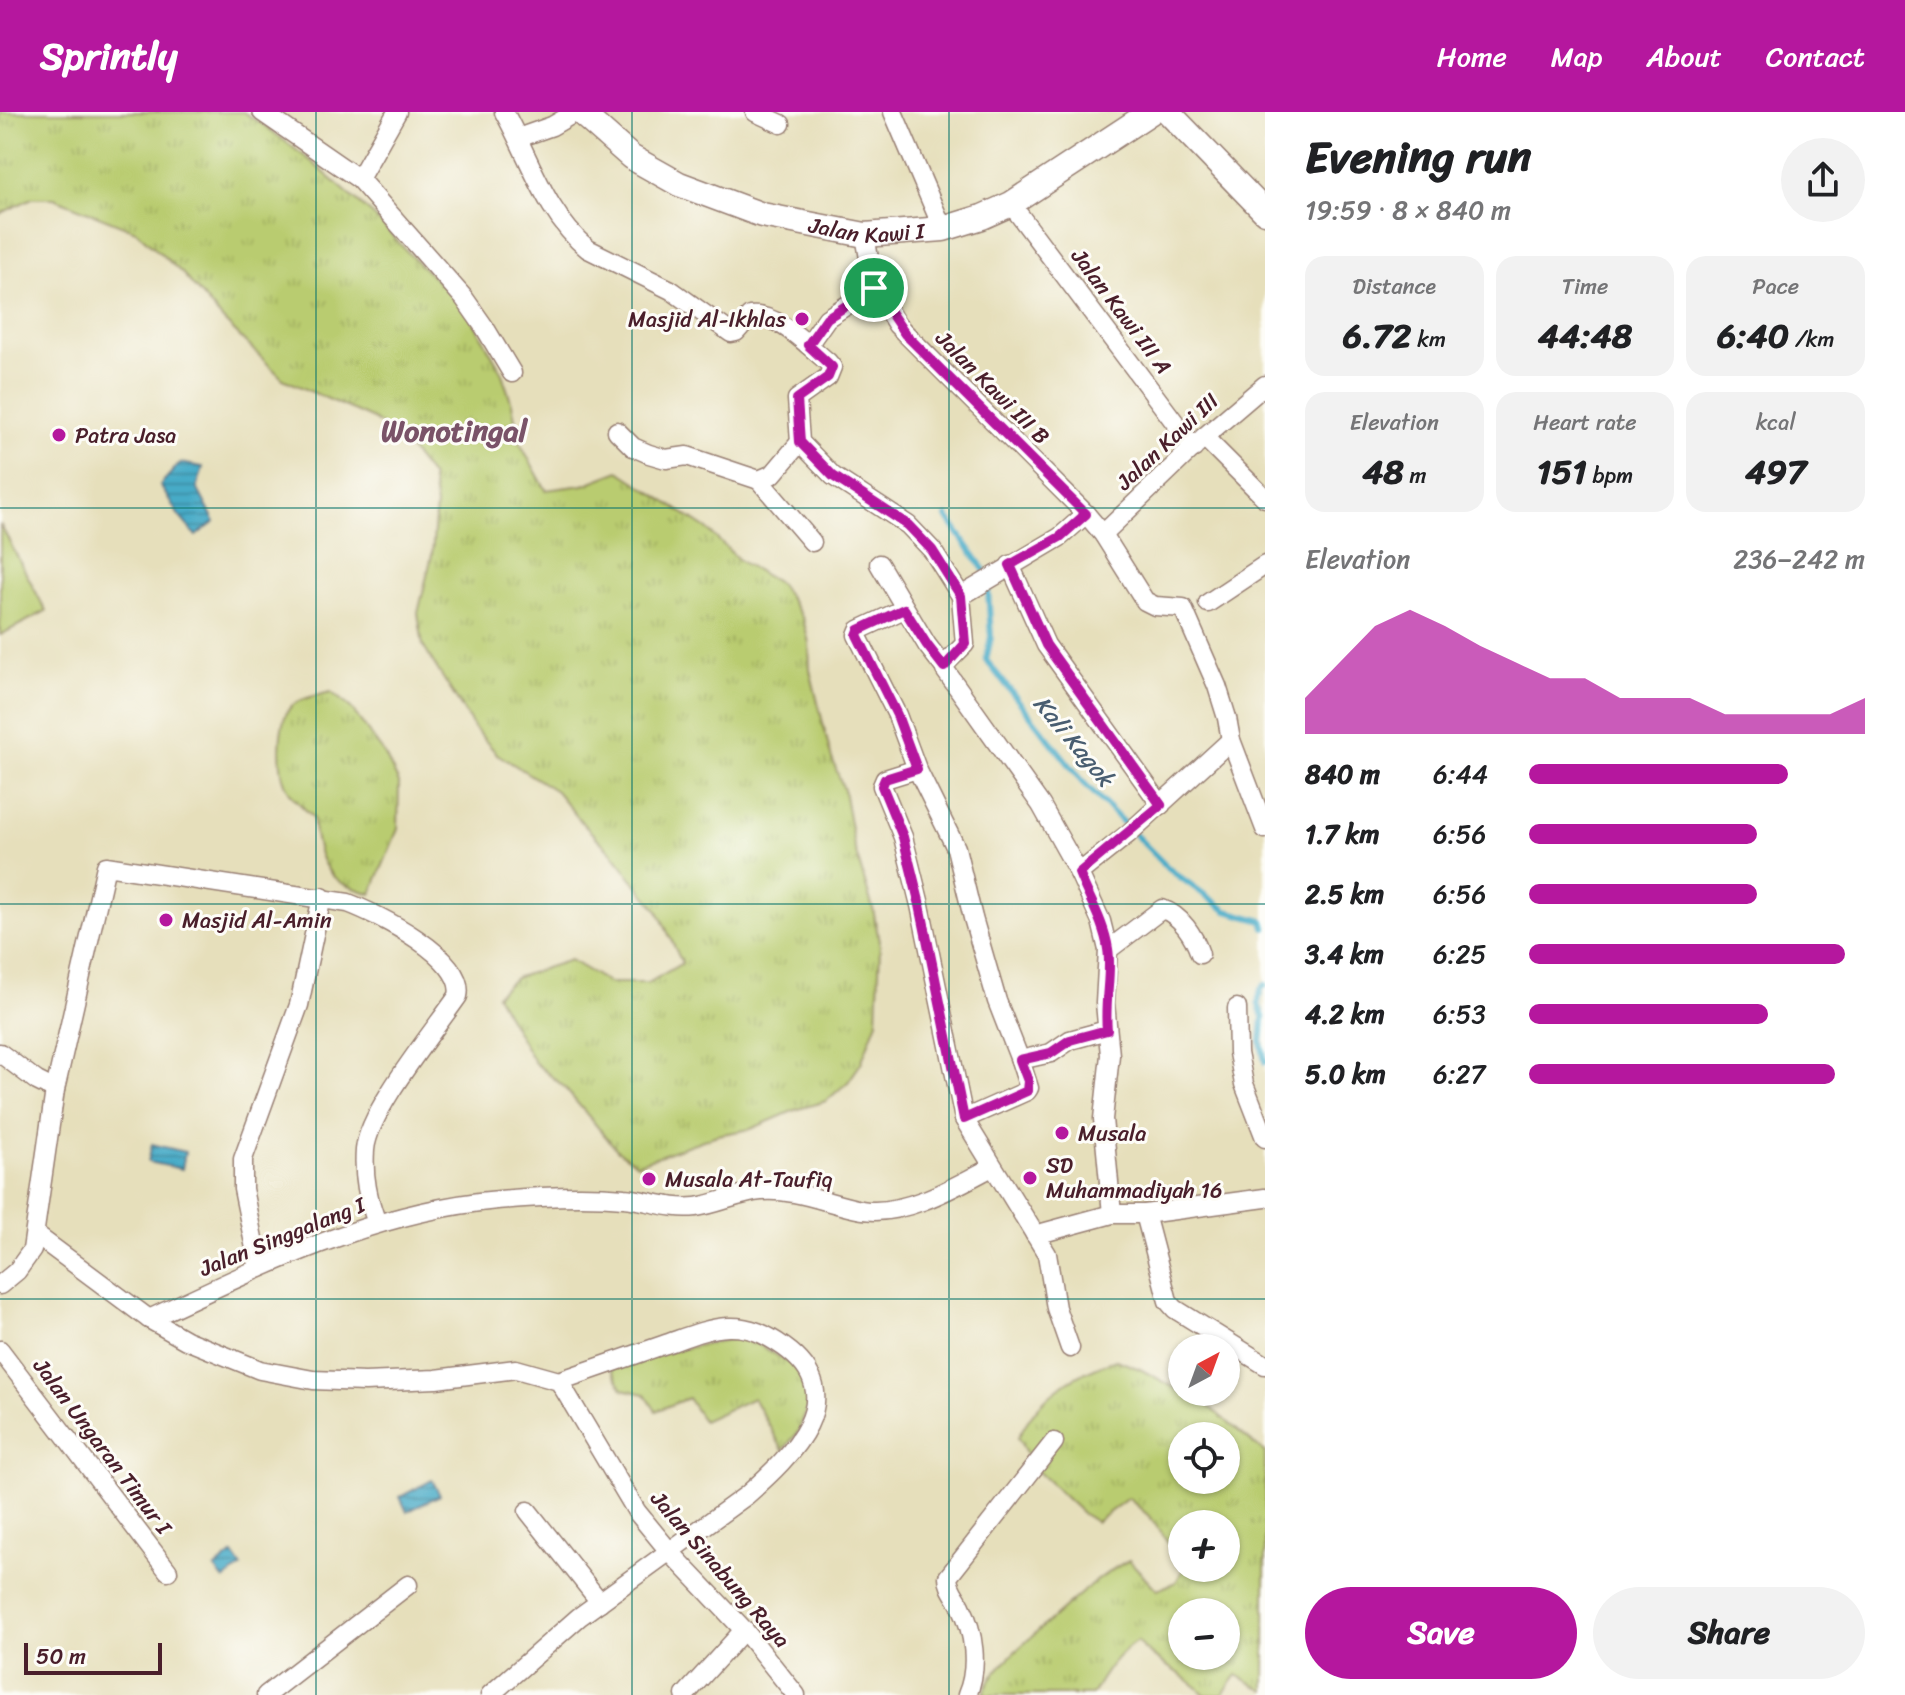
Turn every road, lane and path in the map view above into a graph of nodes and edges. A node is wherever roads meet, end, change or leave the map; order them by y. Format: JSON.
{"nodes":[{"id":1,"x":262,"y":112,"type":"edge"},
{"id":2,"x":397,"y":112,"type":"edge"},
{"id":3,"x":504,"y":112,"type":"edge"},
{"id":4,"x":578,"y":112,"type":"edge"},
{"id":5,"x":755,"y":112,"type":"edge"},
{"id":6,"x":893,"y":112,"type":"edge"},
{"id":7,"x":1151,"y":112,"type":"edge"},
{"id":8,"x":1168,"y":112,"type":"edge"},
{"id":9,"x":781,"y":124,"type":"dead end"},
{"id":10,"x":518,"y":138,"type":"junction"},
{"id":11,"x":359,"y":179,"type":"junction"},
{"id":12,"x":1011,"y":204,"type":"junction"},
{"id":13,"x":1265,"y":212,"type":"edge"},
{"id":14,"x":943,"y":229,"type":"junction"},
{"id":15,"x":865,"y":235,"type":"junction"},
{"id":16,"x":874,"y":288,"type":"junction"},
{"id":17,"x":808,"y":345,"type":"junction"},
{"id":18,"x":512,"y":373,"type":"dead end"},
{"id":19,"x":1265,"y":385,"type":"edge"},
{"id":20,"x":617,"y":431,"type":"dead end"},
{"id":21,"x":800,"y":442,"type":"junction"},
{"id":22,"x":1199,"y":442,"type":"junction"},
{"id":23,"x":759,"y":480,"type":"junction"},
{"id":24,"x":1265,"y":498,"type":"edge"},
{"id":25,"x":1086,"y":514,"type":"junction"},
{"id":26,"x":1103,"y":534,"type":"junction"},
{"id":27,"x":812,"y":542,"type":"dead end"},
{"id":28,"x":879,"y":564,"type":"dead end"},
{"id":29,"x":1010,"y":565,"type":"junction"},
{"id":30,"x":1265,"y":565,"type":"edge"},
{"id":31,"x":961,"y":596,"type":"junction"},
{"id":32,"x":1208,"y":603,"type":"dead end"},
{"id":33,"x":904,"y":609,"type":"junction"},
{"id":34,"x":944,"y":667,"type":"junction"},
{"id":35,"x":1231,"y":740,"type":"junction"},
{"id":36,"x":917,"y":769,"type":"junction"},
{"id":37,"x":1161,"y":805,"type":"junction"},
{"id":38,"x":1265,"y":829,"type":"edge"},
{"id":39,"x":1079,"y":873,"type":"junction"},
{"id":40,"x":322,"y":897,"type":"junction"},
{"id":41,"x":1108,"y":950,"type":"junction"},
{"id":42,"x":1200,"y":954,"type":"dead end"},
{"id":43,"x":1237,"y":1008,"type":"dead end"},
{"id":44,"x":1107,"y":1030,"type":"junction"},
{"id":45,"x":0,"y":1053,"type":"edge"},
{"id":46,"x":1020,"y":1060,"type":"junction"},
{"id":47,"x":55,"y":1090,"type":"junction"},
{"id":48,"x":964,"y":1119,"type":"junction"},
{"id":49,"x":1265,"y":1138,"type":"edge"},
{"id":50,"x":992,"y":1167,"type":"junction"},
{"id":51,"x":1265,"y":1198,"type":"edge"},
{"id":52,"x":1112,"y":1214,"type":"junction"},
{"id":53,"x":1145,"y":1214,"type":"junction"},
{"id":54,"x":377,"y":1223,"type":"junction"},
{"id":55,"x":36,"y":1235,"type":"junction"},
{"id":56,"x":1035,"y":1235,"type":"junction"},
{"id":57,"x":259,"y":1268,"type":"junction"},
{"id":58,"x":0,"y":1285,"type":"edge"},
{"id":59,"x":149,"y":1319,"type":"junction"},
{"id":60,"x":1070,"y":1348,"type":"dead end"},
{"id":61,"x":0,"y":1350,"type":"edge"},
{"id":62,"x":1265,"y":1365,"type":"edge"},
{"id":63,"x":559,"y":1381,"type":"junction"},
{"id":64,"x":1054,"y":1442,"type":"dead end"},
{"id":65,"x":528,"y":1511,"type":"dead end"},
{"id":66,"x":669,"y":1551,"type":"junction"},
{"id":67,"x":168,"y":1571,"type":"dead end"},
{"id":68,"x":408,"y":1585,"type":"dead end"},
{"id":69,"x":600,"y":1602,"type":"junction"},
{"id":70,"x":744,"y":1630,"type":"junction"},
{"id":71,"x":266,"y":1695,"type":"edge"},
{"id":72,"x":490,"y":1695,"type":"edge"},
{"id":73,"x":685,"y":1695,"type":"edge"},
{"id":74,"x":796,"y":1695,"type":"edge"},
{"id":75,"x":967,"y":1695,"type":"edge"}],
"edges":[{"from":1,"to":11,"type":"street"},
{"from":2,"to":11,"type":"street"},
{"from":3,"to":10,"type":"street"},
{"from":4,"to":10,"type":"street","name":"Jalan Kawi I"},
{"from":4,"to":15,"type":"street","name":"Jalan Kawi I"},
{"from":5,"to":9,"type":"street"},
{"from":6,"to":14,"type":"street"},
{"from":7,"to":12,"type":"street","name":"Jalan Kawi I"},
{"from":8,"to":13,"type":"street"},
{"from":10,"to":17,"type":"street"},
{"from":11,"to":18,"type":"street"},
{"from":12,"to":14,"type":"street","name":"Jalan Kawi I"},
{"from":12,"to":22,"type":"street","name":"Jalan Kawi III A"},
{"from":14,"to":15,"type":"street","name":"Jalan Kawi I"},
{"from":15,"to":16,"type":"street","name":"Jalan Kawi III B"},
{"from":16,"to":17,"type":"street"},
{"from":16,"to":25,"type":"street","name":"Jalan Kawi III B"},
{"from":17,"to":21,"type":"street"},
{"from":19,"to":22,"type":"street","name":"Jalan Kawi III"},
{"from":20,"to":23,"type":"street"},
{"from":21,"to":23,"type":"street"},
{"from":21,"to":31,"type":"street"},
{"from":22,"to":24,"type":"street","name":"Jalan Kawi III A"},
{"from":22,"to":26,"type":"street","name":"Jalan Kawi III"},
{"from":23,"to":27,"type":"street"},
{"from":25,"to":26,"type":"street","name":"Jalan Kawi III B"},
{"from":25,"to":29,"type":"street"},
{"from":26,"to":35,"type":"street","name":"Jalan Kawi III B"},
{"from":28,"to":33,"type":"street"},
{"from":29,"to":31,"type":"street"},
{"from":29,"to":37,"type":"street"},
{"from":30,"to":32,"type":"street"},
{"from":31,"to":34,"type":"street"},
{"from":33,"to":34,"type":"street"},
{"from":33,"to":36,"type":"street"},
{"from":34,"to":39,"type":"street"},
{"from":35,"to":37,"type":"street"},
{"from":35,"to":38,"type":"street","name":"Jalan Kawi III B"},
{"from":36,"to":46,"type":"street"},
{"from":36,"to":48,"type":"street"},
{"from":37,"to":39,"type":"street"},
{"from":39,"to":41,"type":"street"},
{"from":40,"to":47,"type":"street"},
{"from":40,"to":54,"type":"street"},
{"from":40,"to":57,"type":"street"},
{"from":41,"to":42,"type":"street"},
{"from":41,"to":44,"type":"street"},
{"from":43,"to":49,"type":"street"},
{"from":44,"to":46,"type":"street"},
{"from":44,"to":52,"type":"street"},
{"from":45,"to":47,"type":"street"},
{"from":46,"to":48,"type":"street"},
{"from":47,"to":55,"type":"street"},
{"from":48,"to":50,"type":"street"},
{"from":50,"to":54,"type":"street","name":"Jalan Singgalang I"},
{"from":50,"to":56,"type":"street"},
{"from":51,"to":53,"type":"street"},
{"from":52,"to":53,"type":"street"},
{"from":52,"to":56,"type":"street"},
{"from":53,"to":62,"type":"street"},
{"from":54,"to":57,"type":"street","name":"Jalan Singgalang I"},
{"from":55,"to":58,"type":"street"},
{"from":55,"to":59,"type":"street"},
{"from":56,"to":60,"type":"street"},
{"from":57,"to":59,"type":"street","name":"Jalan Singgalang I"},
{"from":59,"to":63,"type":"street"},
{"from":61,"to":67,"type":"street","name":"Jalan Ungaran Timur I"},
{"from":63,"to":66,"type":"street","name":"Jalan Sinabung Raya"},
{"from":63,"to":66,"type":"street"},
{"from":64,"to":75,"type":"street"},
{"from":65,"to":69,"type":"street"},
{"from":66,"to":69,"type":"street"},
{"from":66,"to":70,"type":"street","name":"Jalan Sinabung Raya"},
{"from":68,"to":71,"type":"street"},
{"from":69,"to":72,"type":"street"},
{"from":70,"to":73,"type":"street"},
{"from":70,"to":74,"type":"street","name":"Jalan Sinabung Raya"}]}
